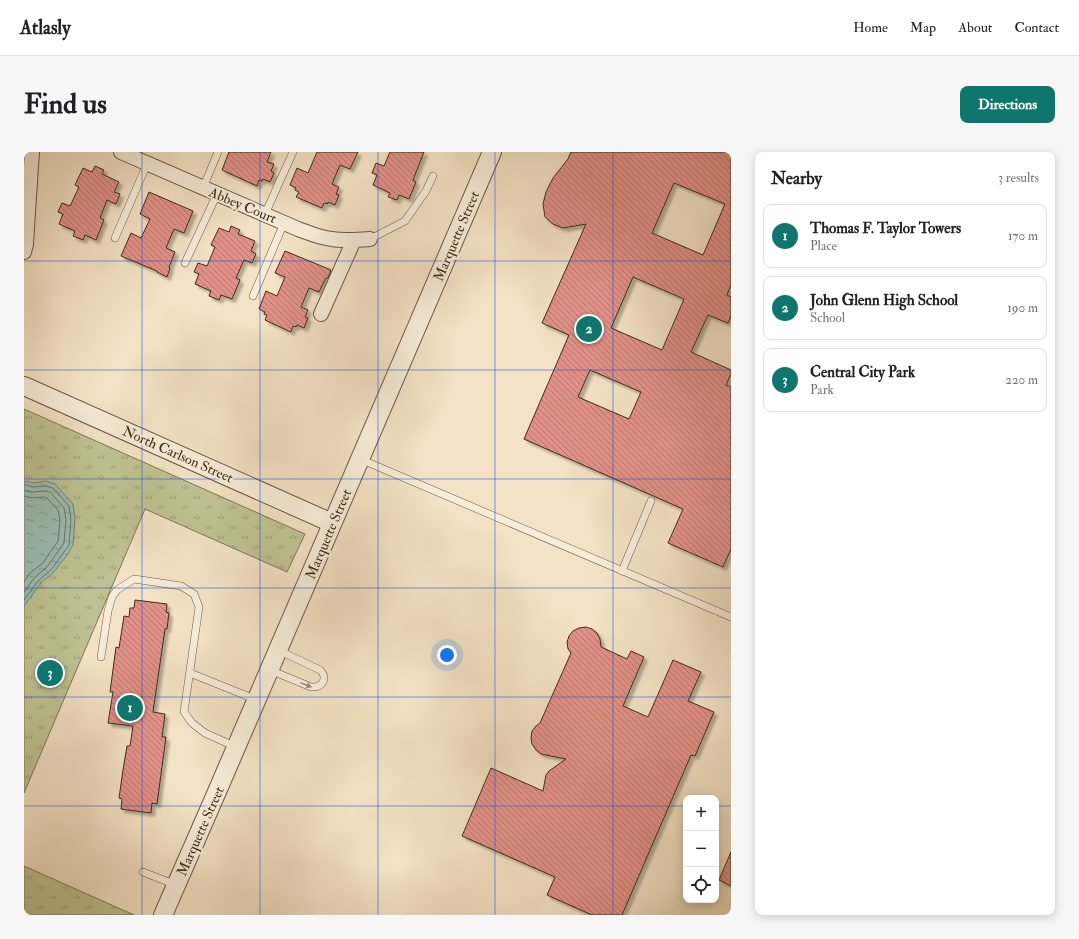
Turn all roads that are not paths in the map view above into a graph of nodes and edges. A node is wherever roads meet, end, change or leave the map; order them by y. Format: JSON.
{"nodes":[{"id":1,"x":32,"y":152,"type":"edge"},
{"id":2,"x":121,"y":152,"type":"edge"},
{"id":3,"x":218,"y":152,"type":"edge"},
{"id":4,"x":293,"y":152,"type":"edge"},
{"id":5,"x":492,"y":152,"type":"edge"},
{"id":6,"x":144,"y":159,"type":"edge"},
{"id":7,"x":433,"y":176,"type":"dead end"},
{"id":8,"x":203,"y":188,"type":"junction"},
{"id":9,"x":217,"y":194,"type":"junction"},
{"id":10,"x":265,"y":214,"type":"junction"},
{"id":11,"x":284,"y":223,"type":"junction"},
{"id":12,"x":115,"y":238,"type":"dead end"},
{"id":13,"x":370,"y":239,"type":"joint"},
{"id":14,"x":354,"y":240,"type":"junction"},
{"id":15,"x":24,"y":252,"type":"edge"},
{"id":16,"x":185,"y":264,"type":"dead end"},
{"id":17,"x":253,"y":296,"type":"dead end"},
{"id":18,"x":321,"y":314,"type":"dead end"},
{"id":19,"x":24,"y":386,"type":"edge"},
{"id":20,"x":359,"y":459,"type":"junction"},
{"id":21,"x":651,"y":501,"type":"dead end"},
{"id":22,"x":332,"y":523,"type":"junction"},
{"id":23,"x":622,"y":571,"type":"junction"},
{"id":24,"x":731,"y":617,"type":"edge"},
{"id":25,"x":278,"y":650,"type":"junction"},
{"id":26,"x":101,"y":657,"type":"dead end"},
{"id":27,"x":270,"y":670,"type":"junction"},
{"id":28,"x":190,"y":673,"type":"junction"},
{"id":29,"x":257,"y":700,"type":"junction"},
{"id":30,"x":237,"y":747,"type":"junction"},
{"id":31,"x":143,"y":872,"type":"dead end"},
{"id":32,"x":176,"y":885,"type":"junction"},
{"id":33,"x":163,"y":915,"type":"edge"}],
"edges":[{"from":1,"to":15,"type":"street"},
{"from":2,"to":6,"type":"street","name":"Abbey Court"},
{"from":3,"to":8,"type":"lane"},
{"from":4,"to":10,"type":"lane"},
{"from":5,"to":20,"type":"street","name":"Marquette Street"},
{"from":6,"to":8,"type":"street","name":"Abbey Court"},
{"from":6,"to":12,"type":"lane"},
{"from":7,"to":13,"type":"lane"},
{"from":8,"to":9,"type":"street","name":"Abbey Court"},
{"from":9,"to":10,"type":"street","name":"Abbey Court"},
{"from":9,"to":16,"type":"lane"},
{"from":10,"to":11,"type":"street","name":"Abbey Court"},
{"from":11,"to":14,"type":"street","name":"Abbey Court"},
{"from":11,"to":17,"type":"lane"},
{"from":13,"to":14,"type":"street","name":"Abbey Court"},
{"from":14,"to":18,"type":"street"},
{"from":19,"to":22,"type":"street","name":"North Carlson Street"},
{"from":20,"to":22,"type":"street","name":"Marquette Street"},
{"from":20,"to":23,"type":"lane"},
{"from":21,"to":23,"type":"lane"},
{"from":22,"to":25,"type":"street","name":"Marquette Street"},
{"from":23,"to":24,"type":"lane"},
{"from":25,"to":27,"type":"street","name":"Marquette Street"},
{"from":27,"to":25,"type":"lane","one_way":true},
{"from":26,"to":28,"type":"lane"},
{"from":27,"to":29,"type":"street","name":"Marquette Street"},
{"from":28,"to":29,"type":"lane"},
{"from":28,"to":30,"type":"lane"},
{"from":29,"to":30,"type":"street","name":"Marquette Street"},
{"from":30,"to":32,"type":"street","name":"Marquette Street"},
{"from":31,"to":32,"type":"lane"},
{"from":32,"to":33,"type":"street","name":"Marquette Street"}]}
